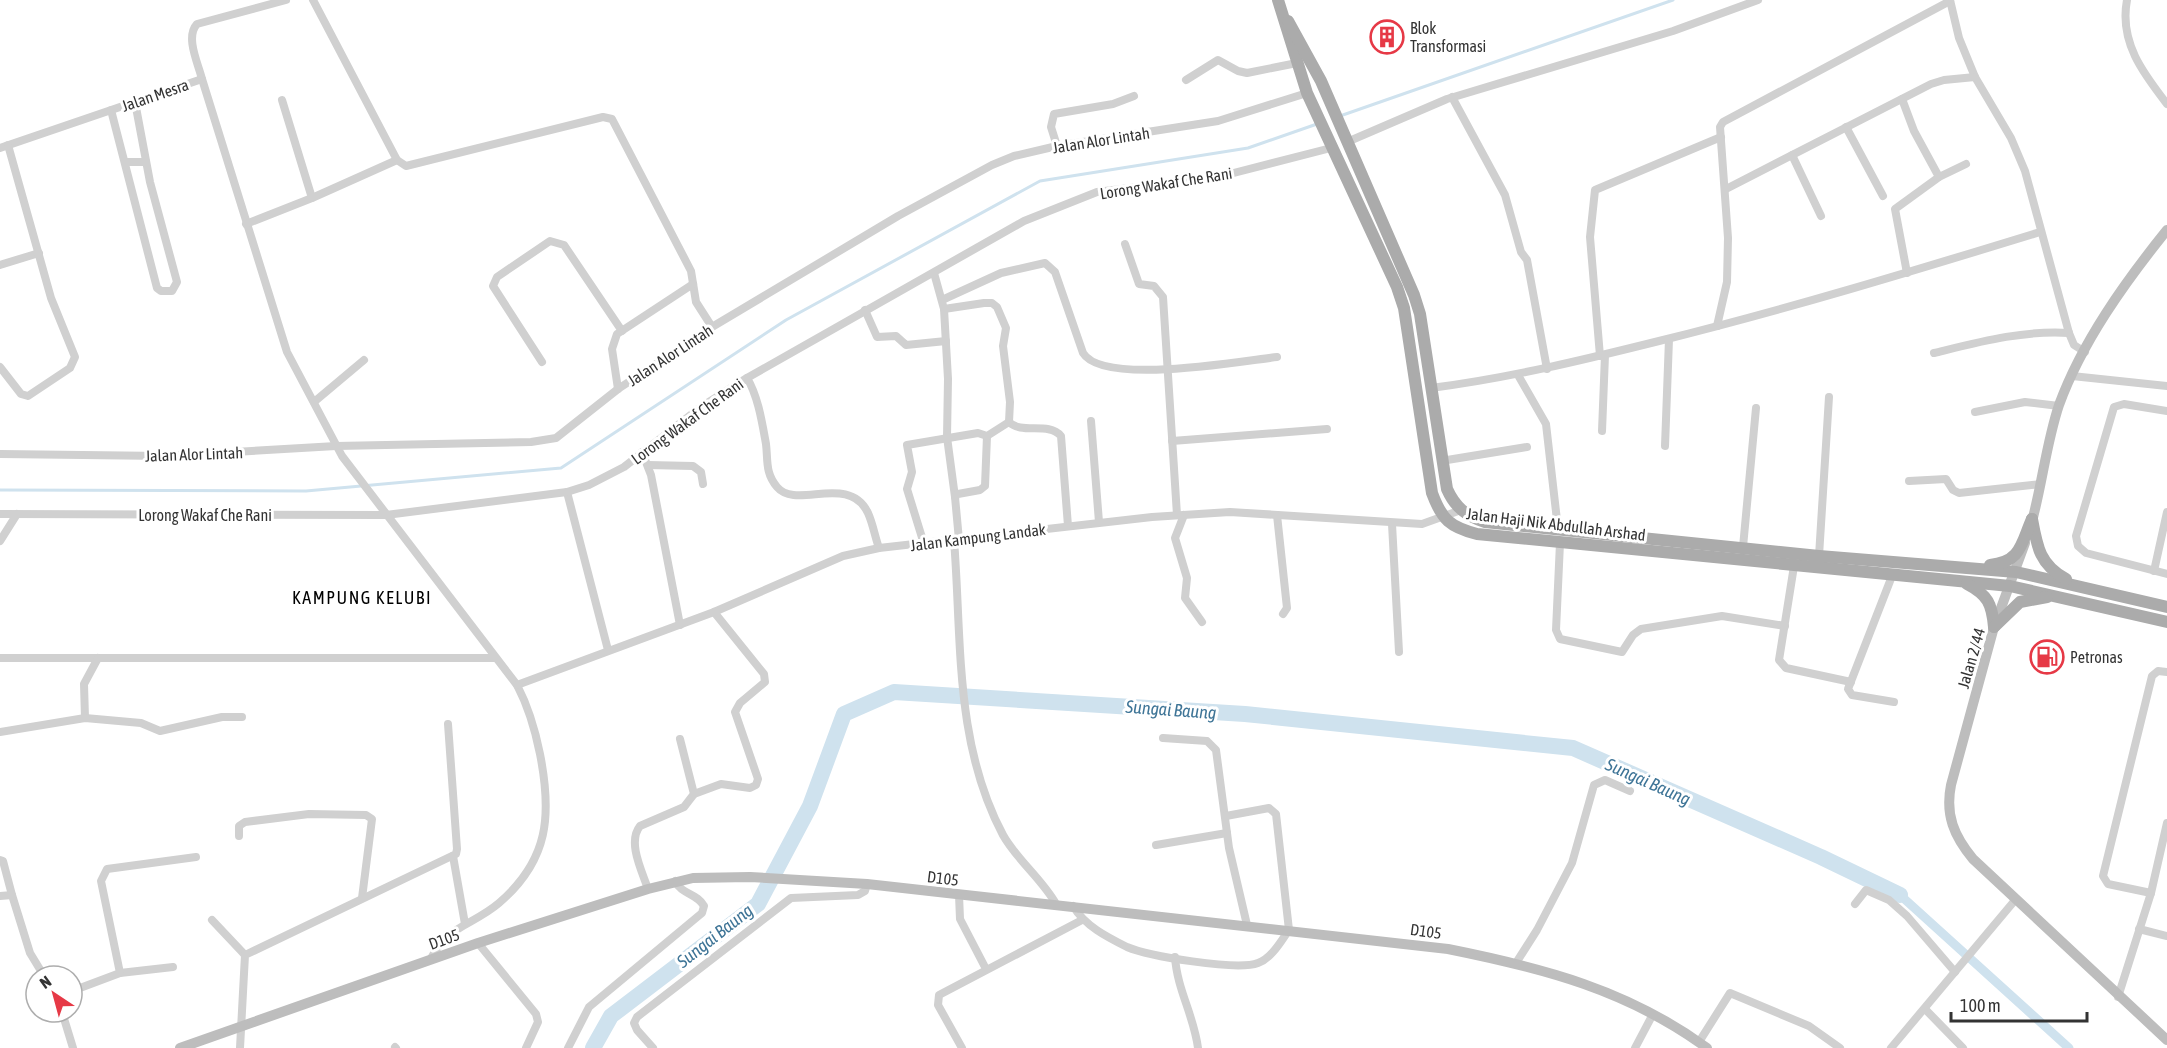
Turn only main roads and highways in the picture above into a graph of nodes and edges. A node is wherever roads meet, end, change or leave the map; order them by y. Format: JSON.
{"nodes":[{"id":1,"x":1279,"y":3,"type":"edge"},
{"id":2,"x":1962,"y":567,"type":"junction"},
{"id":3,"x":1963,"y":582,"type":"junction"},
{"id":4,"x":2081,"y":587,"type":"junction"},
{"id":5,"x":2060,"y":596,"type":"junction"},
{"id":6,"x":2167,"y":607,"type":"edge"},
{"id":7,"x":2167,"y":622,"type":"edge"}],
"edges":[{"from":1,"to":2,"type":"main road","name":"Jalan Haji Nik Abdullah Arshad"},
{"from":1,"to":3,"type":"main road","name":"Jalan Haji Nik Abdullah Arshad"},
{"from":2,"to":4,"type":"main road","name":"Jalan Haji Nik Abdullah Arshad"},
{"from":2,"to":4,"type":"main road"},
{"from":3,"to":5,"type":"main road","name":"Jalan Haji Nik Abdullah Arshad"},
{"from":3,"to":5,"type":"main road"},
{"from":4,"to":6,"type":"main road","name":"Jalan Haji Nik Abdullah Arshad"},
{"from":5,"to":7,"type":"main road","name":"Jalan Haji Nik Abdullah Arshad"}]}
